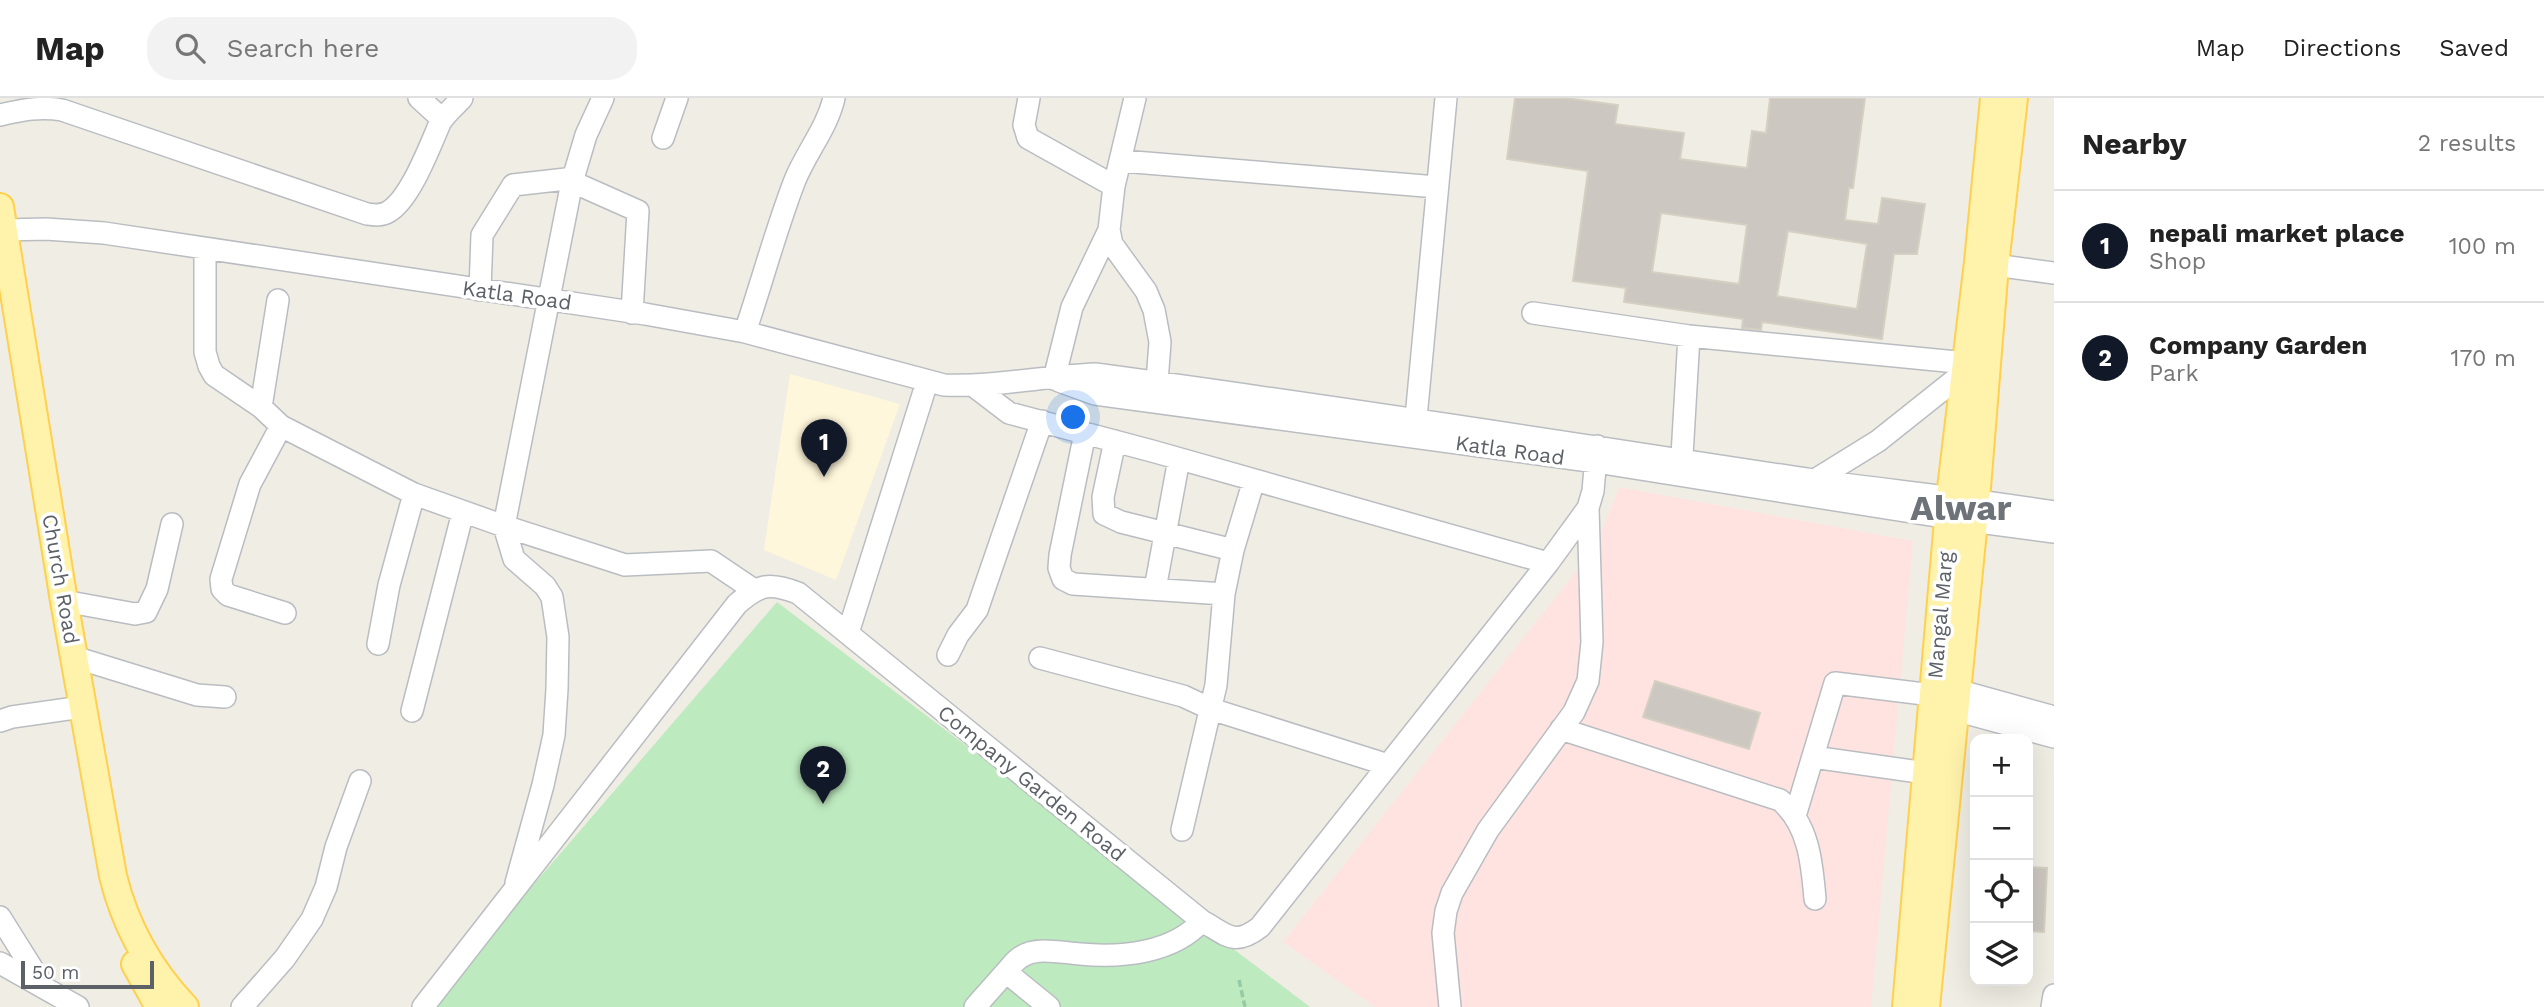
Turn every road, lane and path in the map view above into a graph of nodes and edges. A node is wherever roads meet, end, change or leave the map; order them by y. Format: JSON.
{"nodes":[{"id":1,"x":419,"y":98,"type":"edge"},
{"id":2,"x":462,"y":98,"type":"edge"},
{"id":3,"x":603,"y":98,"type":"edge"},
{"id":4,"x":677,"y":98,"type":"edge"},
{"id":5,"x":834,"y":98,"type":"edge"},
{"id":6,"x":1029,"y":98,"type":"edge"},
{"id":7,"x":1135,"y":98,"type":"edge"},
{"id":8,"x":1446,"y":98,"type":"edge"},
{"id":9,"x":1994,"y":98,"type":"edge"},
{"id":10,"x":2014,"y":98,"type":"edge"},
{"id":11,"x":89,"y":108,"type":"edge"},
{"id":12,"x":0,"y":115,"type":"edge"},
{"id":13,"x":442,"y":119,"type":"junction"},
{"id":14,"x":663,"y":138,"type":"dead end"},
{"id":15,"x":1122,"y":161,"type":"junction"},
{"id":16,"x":572,"y":182,"type":"junction"},
{"id":17,"x":1114,"y":186,"type":"junction"},
{"id":18,"x":1437,"y":187,"type":"junction"},
{"id":19,"x":3,"y":218,"type":"edge"},
{"id":20,"x":1109,"y":230,"type":"junction"},
{"id":21,"x":205,"y":250,"type":"junction"},
{"id":22,"x":1987,"y":264,"type":"junction"},
{"id":23,"x":2054,"y":273,"type":"edge"},
{"id":24,"x":480,"y":290,"type":"junction"},
{"id":25,"x":278,"y":300,"type":"dead end"},
{"id":26,"x":549,"y":300,"type":"junction"},
{"id":27,"x":632,"y":313,"type":"junction"},
{"id":28,"x":1533,"y":313,"type":"dead end"},
{"id":29,"x":9,"y":331,"type":"edge"},
{"id":30,"x":745,"y":332,"type":"junction"},
{"id":31,"x":1689,"y":336,"type":"junction"},
{"id":32,"x":1966,"y":367,"type":"junction"},
{"id":33,"x":1052,"y":377,"type":"junction"},
{"id":34,"x":928,"y":382,"type":"junction"},
{"id":35,"x":1157,"y":382,"type":"junction"},
{"id":36,"x":975,"y":387,"type":"junction"},
{"id":37,"x":1185,"y":396,"type":"junction"},
{"id":38,"x":261,"y":407,"type":"junction"},
{"id":39,"x":1042,"y":421,"type":"junction"},
{"id":40,"x":281,"y":426,"type":"junction"},
{"id":41,"x":1426,"y":426,"type":"junction"},
{"id":42,"x":1085,"y":433,"type":"junction"},
{"id":43,"x":1115,"y":442,"type":"junction"},
{"id":44,"x":1597,"y":454,"type":"junction"},
{"id":45,"x":1179,"y":458,"type":"junction"},
{"id":46,"x":1681,"y":467,"type":"junction"},
{"id":47,"x":1254,"y":480,"type":"junction"},
{"id":48,"x":1815,"y":480,"type":"junction"},
{"id":49,"x":414,"y":494,"type":"junction"},
{"id":50,"x":1588,"y":509,"type":"junction"},
{"id":51,"x":1962,"y":509,"type":"junction"},
{"id":52,"x":463,"y":512,"type":"junction"},
{"id":53,"x":2054,"y":512,"type":"edge"},
{"id":54,"x":172,"y":524,"type":"dead end"},
{"id":55,"x":504,"y":527,"type":"junction"},
{"id":56,"x":2054,"y":532,"type":"edge"},
{"id":57,"x":1166,"y":533,"type":"junction"},
{"id":58,"x":1233,"y":550,"type":"junction"},
{"id":59,"x":1548,"y":563,"type":"junction"},
{"id":60,"x":1155,"y":589,"type":"junction"},
{"id":61,"x":754,"y":590,"type":"junction"},
{"id":62,"x":1224,"y":594,"type":"junction"},
{"id":63,"x":64,"y":601,"type":"junction"},
{"id":64,"x":285,"y":613,"type":"dead end"},
{"id":65,"x":848,"y":633,"type":"junction"},
{"id":66,"x":378,"y":644,"type":"dead end"},
{"id":67,"x":948,"y":655,"type":"dead end"},
{"id":68,"x":74,"y":657,"type":"junction"},
{"id":69,"x":1047,"y":665,"type":"dead end"},
{"id":70,"x":1924,"y":694,"type":"dead end"},
{"id":71,"x":225,"y":698,"type":"dead end"},
{"id":72,"x":1956,"y":700,"type":"junction"},
{"id":73,"x":82,"y":707,"type":"junction"},
{"id":74,"x":1211,"y":709,"type":"junction"},
{"id":75,"x":412,"y":711,"type":"dead end"},
{"id":76,"x":2054,"y":717,"type":"edge"},
{"id":77,"x":0,"y":721,"type":"edge"},
{"id":78,"x":1561,"y":729,"type":"junction"},
{"id":79,"x":2054,"y":737,"type":"edge"},
{"id":80,"x":1813,"y":757,"type":"junction"},
{"id":81,"x":1388,"y":765,"type":"junction"},
{"id":82,"x":1926,"y":773,"type":"junction"},
{"id":83,"x":360,"y":781,"type":"dead end"},
{"id":84,"x":1795,"y":816,"type":"junction"},
{"id":85,"x":1182,"y":830,"type":"dead end"},
{"id":86,"x":514,"y":890,"type":"junction"},
{"id":87,"x":1815,"y":900,"type":"dead end"},
{"id":88,"x":0,"y":917,"type":"edge"},
{"id":89,"x":1202,"y":921,"type":"junction"},
{"id":90,"x":0,"y":963,"type":"edge"},
{"id":91,"x":1006,"y":972,"type":"junction"},
{"id":92,"x":1239,"y":980,"type":"dead end"},
{"id":93,"x":46,"y":988,"type":"junction"},
{"id":94,"x":2054,"y":995,"type":"edge"},
{"id":95,"x":165,"y":1004,"type":"edge"},
{"id":96,"x":78,"y":1007,"type":"edge"},
{"id":97,"x":242,"y":1007,"type":"edge"},
{"id":98,"x":423,"y":1007,"type":"edge"},
{"id":99,"x":975,"y":1007,"type":"edge"},
{"id":100,"x":1049,"y":1007,"type":"edge"},
{"id":101,"x":1245,"y":1007,"type":"edge"},
{"id":102,"x":1450,"y":1007,"type":"edge"},
{"id":103,"x":1906,"y":1007,"type":"edge"},
{"id":104,"x":1926,"y":1007,"type":"edge"},
{"id":105,"x":2052,"y":1007,"type":"edge"}],
"edges":[{"from":1,"to":13,"type":"street"},
{"from":2,"to":13,"type":"street"},
{"from":3,"to":16,"type":"street"},
{"from":4,"to":14,"type":"street"},
{"from":5,"to":30,"type":"street"},
{"from":6,"to":17,"type":"street"},
{"from":7,"to":15,"type":"street"},
{"from":8,"to":18,"type":"street"},
{"from":9,"to":22,"type":"main road","name":"Mangal Marg"},
{"from":10,"to":22,"type":"main road","name":"Mangal Marg"},
{"from":11,"to":12,"type":"street"},
{"from":11,"to":13,"type":"street"},
{"from":15,"to":17,"type":"street"},
{"from":15,"to":18,"type":"street"},
{"from":16,"to":24,"type":"street"},
{"from":16,"to":26,"type":"street"},
{"from":16,"to":27,"type":"street"},
{"from":17,"to":20,"type":"street"},
{"from":18,"to":41,"type":"street"},
{"from":19,"to":21,"type":"street","name":"Katla Road"},
{"from":19,"to":29,"type":"main road","name":"Church Road"},
{"from":20,"to":33,"type":"street"},
{"from":20,"to":35,"type":"street"},
{"from":21,"to":24,"type":"street","name":"Katla Road"},
{"from":21,"to":38,"type":"street"},
{"from":22,"to":23,"type":"street"},
{"from":22,"to":32,"type":"main road","name":"Mangal Marg"},
{"from":22,"to":51,"type":"main road","name":"Mangal Marg"},
{"from":24,"to":26,"type":"street","name":"Katla Road"},
{"from":25,"to":38,"type":"street"},
{"from":26,"to":27,"type":"street","name":"Katla Road"},
{"from":26,"to":55,"type":"street"},
{"from":27,"to":30,"type":"street","name":"Katla Road"},
{"from":28,"to":31,"type":"street"},
{"from":29,"to":63,"type":"main road","name":"Church Road"},
{"from":30,"to":34,"type":"street","name":"Katla Road"},
{"from":31,"to":32,"type":"street"},
{"from":31,"to":46,"type":"street"},
{"from":32,"to":48,"type":"street"},
{"from":32,"to":51,"type":"main road","name":"Mangal Marg"},
{"from":33,"to":35,"type":"street","name":"Katla Road"},
{"from":33,"to":36,"type":"street","name":"Katla Road"},
{"from":33,"to":37,"type":"street","name":"Katla Road"},
{"from":34,"to":36,"type":"street","name":"Katla Road"},
{"from":34,"to":65,"type":"street"},
{"from":35,"to":37,"type":"street","name":"Katla Road"},
{"from":36,"to":39,"type":"street"},
{"from":37,"to":41,"type":"street","name":"Katla Road"},
{"from":38,"to":40,"type":"street"},
{"from":39,"to":42,"type":"street"},
{"from":39,"to":67,"type":"street"},
{"from":40,"to":49,"type":"street"},
{"from":40,"to":64,"type":"street"},
{"from":41,"to":44,"type":"street","name":"Katla Road"},
{"from":42,"to":43,"type":"street"},
{"from":42,"to":60,"type":"street"},
{"from":43,"to":45,"type":"street"},
{"from":43,"to":57,"type":"street"},
{"from":44,"to":46,"type":"street","name":"Katla Road"},
{"from":44,"to":50,"type":"street","name":"Company Garden Road"},
{"from":45,"to":47,"type":"street"},
{"from":45,"to":57,"type":"street"},
{"from":46,"to":48,"type":"street","name":"Katla Road"},
{"from":46,"to":51,"type":"street","name":"Katla Road"},
{"from":47,"to":58,"type":"street"},
{"from":47,"to":59,"type":"street"},
{"from":48,"to":51,"type":"street","name":"Katla Road"},
{"from":49,"to":52,"type":"street"},
{"from":49,"to":66,"type":"street"},
{"from":50,"to":59,"type":"street","name":"Company Garden Road"},
{"from":50,"to":78,"type":"street"},
{"from":51,"to":53,"type":"street"},
{"from":51,"to":56,"type":"street"},
{"from":51,"to":72,"type":"main road","name":"Mangal Marg"},
{"from":51,"to":82,"type":"main road","name":"Mangal Marg"},
{"from":52,"to":55,"type":"street"},
{"from":52,"to":75,"type":"street"},
{"from":54,"to":63,"type":"street"},
{"from":55,"to":61,"type":"street"},
{"from":55,"to":86,"type":"street"},
{"from":57,"to":58,"type":"street"},
{"from":57,"to":60,"type":"street"},
{"from":58,"to":62,"type":"street"},
{"from":59,"to":81,"type":"street","name":"Company Garden Road"},
{"from":60,"to":62,"type":"street"},
{"from":61,"to":65,"type":"street","name":"Company Garden Road"},
{"from":61,"to":86,"type":"street"},
{"from":62,"to":74,"type":"street"},
{"from":63,"to":68,"type":"main road","name":"Church Road"},
{"from":65,"to":89,"type":"street","name":"Company Garden Road"},
{"from":68,"to":71,"type":"street"},
{"from":68,"to":73,"type":"main road","name":"Church Road"},
{"from":69,"to":74,"type":"street"},
{"from":70,"to":80,"type":"street"},
{"from":72,"to":76,"type":"street"},
{"from":72,"to":79,"type":"street"},
{"from":72,"to":104,"type":"main road","name":"Mangal Marg"},
{"from":73,"to":77,"type":"street"},
{"from":73,"to":95,"type":"main road","name":"Church Road"},
{"from":74,"to":81,"type":"street"},
{"from":74,"to":85,"type":"street"},
{"from":78,"to":84,"type":"street"},
{"from":78,"to":102,"type":"street"},
{"from":80,"to":82,"type":"street"},
{"from":80,"to":84,"type":"street"},
{"from":81,"to":89,"type":"street","name":"Company Garden Road"},
{"from":82,"to":103,"type":"main road","name":"Mangal Marg"},
{"from":83,"to":97,"type":"street"},
{"from":84,"to":87,"type":"street"},
{"from":86,"to":98,"type":"street"},
{"from":88,"to":93,"type":"street"},
{"from":89,"to":91,"type":"street"},
{"from":90,"to":93,"type":"street"},
{"from":91,"to":99,"type":"street"},
{"from":91,"to":100,"type":"street"},
{"from":92,"to":101,"type":"path"},
{"from":93,"to":96,"type":"street"},
{"from":94,"to":105,"type":"street"}]}
